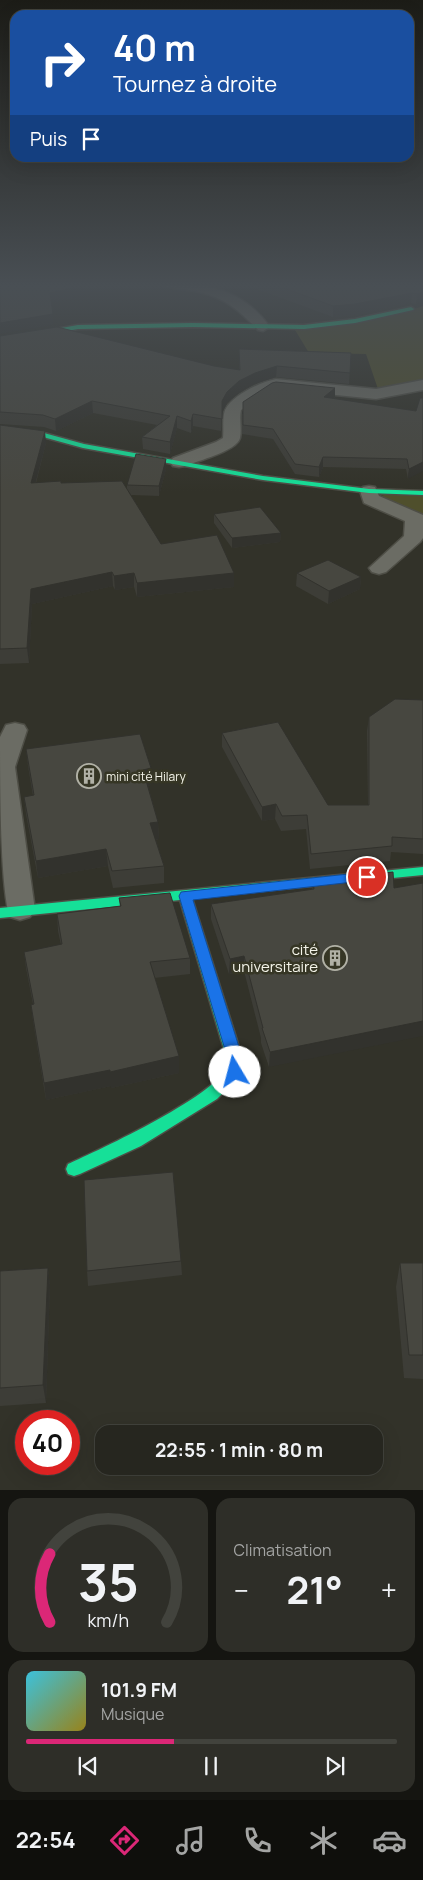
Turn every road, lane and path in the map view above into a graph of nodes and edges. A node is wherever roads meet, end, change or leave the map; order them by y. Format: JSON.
{"nodes":[{"id":1,"x":423,"y":385,"type":"edge"},
{"id":2,"x":0,"y":430,"type":"edge"},
{"id":3,"x":179,"y":462,"type":"junction"},
{"id":4,"x":370,"y":492,"type":"junction"},
{"id":5,"x":423,"y":493,"type":"edge"},
{"id":6,"x":419,"y":521,"type":"edge"},
{"id":7,"x":379,"y":568,"type":"dead end"},
{"id":8,"x":15,"y":730,"type":"dead end"},
{"id":9,"x":423,"y":871,"type":"edge"},
{"id":10,"x":185,"y":896,"type":"junction"},
{"id":11,"x":10,"y":912,"type":"edge"},
{"id":12,"x":74,"y":1169,"type":"dead end"}],
"edges":[{"from":1,"to":3,"type":"street"},
{"from":2,"to":3,"type":"street"},
{"from":3,"to":4,"type":"street"},
{"from":4,"to":5,"type":"street"},
{"from":4,"to":6,"type":"street"},
{"from":6,"to":7,"type":"street"},
{"from":8,"to":11,"type":"street"},
{"from":9,"to":10,"type":"street"},
{"from":10,"to":11,"type":"street"},
{"from":10,"to":12,"type":"street"}]}
